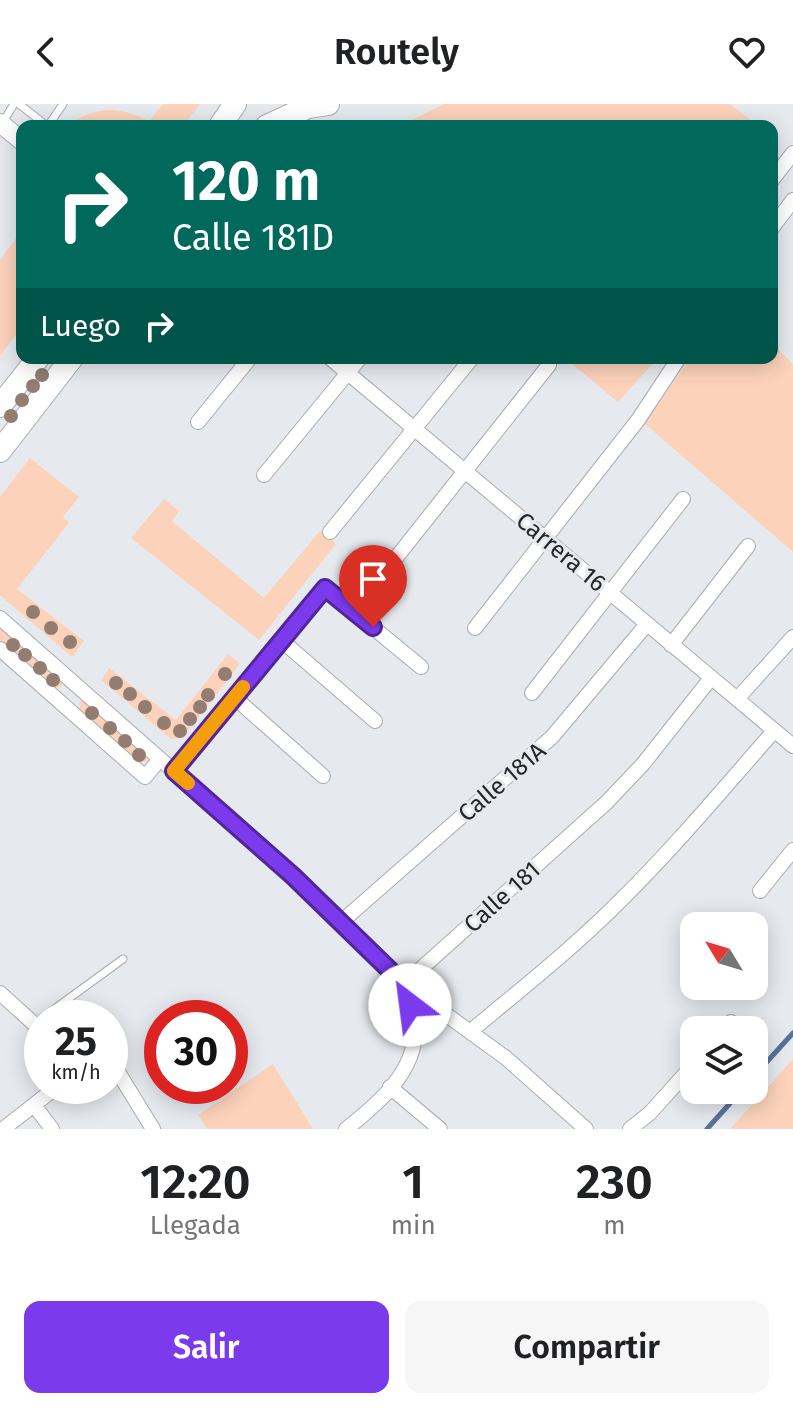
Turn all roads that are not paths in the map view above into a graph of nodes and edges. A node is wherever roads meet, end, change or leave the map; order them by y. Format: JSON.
{"nodes":[{"id":1,"x":17,"y":104,"type":"edge"},
{"id":2,"x":328,"y":104,"type":"edge"},
{"id":3,"x":39,"y":120,"type":"edge"},
{"id":4,"x":280,"y":120,"type":"edge"},
{"id":5,"x":1,"y":124,"type":"edge"},
{"id":6,"x":793,"y":153,"type":"edge"},
{"id":7,"x":778,"y":172,"type":"edge"},
{"id":8,"x":793,"y":200,"type":"edge"},
{"id":9,"x":778,"y":220,"type":"edge"},
{"id":10,"x":33,"y":364,"type":"edge"},
{"id":11,"x":67,"y":364,"type":"edge"},
{"id":12,"x":245,"y":364,"type":"edge"},
{"id":13,"x":337,"y":364,"type":"edge"},
{"id":14,"x":355,"y":364,"type":"edge"},
{"id":15,"x":467,"y":364,"type":"edge"},
{"id":16,"x":675,"y":364,"type":"edge"},
{"id":17,"x":549,"y":365,"type":"dead end"},
{"id":18,"x":347,"y":373,"type":"junction"},
{"id":19,"x":0,"y":406,"type":"edge"},
{"id":20,"x":198,"y":422,"type":"dead end"},
{"id":21,"x":414,"y":431,"type":"junction"},
{"id":22,"x":0,"y":451,"type":"edge"},
{"id":23,"x":465,"y":471,"type":"junction"},
{"id":24,"x":264,"y":475,"type":"dead end"},
{"id":25,"x":683,"y":499,"type":"dead end"},
{"id":26,"x":330,"y":532,"type":"dead end"},
{"id":27,"x":544,"y":540,"type":"junction"},
{"id":28,"x":748,"y":546,"type":"dead end"},
{"id":29,"x":384,"y":573,"type":"dead end"},
{"id":30,"x":609,"y":592,"type":"junction"},
{"id":31,"x":0,"y":618,"type":"edge"},
{"id":32,"x":647,"y":624,"type":"junction"},
{"id":33,"x":475,"y":628,"type":"dead end"},
{"id":34,"x":793,"y":637,"type":"edge"},
{"id":35,"x":281,"y":640,"type":"junction"},
{"id":36,"x":671,"y":645,"type":"junction"},
{"id":37,"x":0,"y":649,"type":"edge"},
{"id":38,"x":421,"y":667,"type":"dead end"},
{"id":39,"x":711,"y":678,"type":"junction"},
{"id":40,"x":77,"y":686,"type":"junction"},
{"id":41,"x":532,"y":693,"type":"dead end"},
{"id":42,"x":234,"y":697,"type":"junction"},
{"id":43,"x":737,"y":699,"type":"junction"},
{"id":44,"x":62,"y":703,"type":"junction"},
{"id":45,"x":375,"y":721,"type":"dead end"},
{"id":46,"x":774,"y":731,"type":"junction"},
{"id":47,"x":793,"y":746,"type":"edge"},
{"id":48,"x":160,"y":759,"type":"junction"},
{"id":49,"x":174,"y":771,"type":"junction"},
{"id":50,"x":323,"y":776,"type":"dead end"},
{"id":51,"x":793,"y":850,"type":"edge"},
{"id":52,"x":760,"y":891,"type":"dead end"},
{"id":53,"x":340,"y":923,"type":"junction"},
{"id":54,"x":123,"y":959,"type":"dead end"},
{"id":55,"x":404,"y":984,"type":"junction"},
{"id":56,"x":0,"y":993,"type":"edge"},
{"id":57,"x":70,"y":1000,"type":"edge"},
{"id":58,"x":24,"y":1011,"type":"edge"},
{"id":59,"x":471,"y":1031,"type":"junction"},
{"id":60,"x":680,"y":1080,"type":"edge"},
{"id":61,"x":390,"y":1087,"type":"junction"},
{"id":62,"x":128,"y":1092,"type":"edge"},
{"id":63,"x":34,"y":1105,"type":"joint"},
{"id":64,"x":146,"y":1126,"type":"edge"},
{"id":65,"x":3,"y":1129,"type":"edge"},
{"id":66,"x":52,"y":1129,"type":"edge"},
{"id":67,"x":346,"y":1129,"type":"edge"},
{"id":68,"x":440,"y":1129,"type":"edge"},
{"id":69,"x":586,"y":1129,"type":"edge"},
{"id":70,"x":630,"y":1129,"type":"edge"}],
"edges":[{"from":1,"to":3,"type":"lane"},
{"from":1,"to":5,"type":"lane"},
{"from":2,"to":4,"type":"main road"},
{"from":6,"to":7,"type":"street"},
{"from":8,"to":9,"type":"street"},
{"from":10,"to":19,"type":"main road"},
{"from":11,"to":22,"type":"main road"},
{"from":12,"to":20,"type":"street"},
{"from":13,"to":18,"type":"street","name":"Carrera 16"},
{"from":14,"to":18,"type":"street"},
{"from":15,"to":21,"type":"street"},
{"from":16,"to":27,"type":"street"},
{"from":17,"to":23,"type":"street"},
{"from":18,"to":21,"type":"street","name":"Carrera 16"},
{"from":18,"to":24,"type":"street"},
{"from":21,"to":23,"type":"street","name":"Carrera 16"},
{"from":21,"to":26,"type":"street"},
{"from":23,"to":27,"type":"street","name":"Carrera 16"},
{"from":23,"to":29,"type":"street"},
{"from":25,"to":30,"type":"street"},
{"from":27,"to":30,"type":"street","name":"Carrera 16"},
{"from":27,"to":33,"type":"street"},
{"from":28,"to":36,"type":"street"},
{"from":30,"to":32,"type":"street","name":"Carrera 16"},
{"from":30,"to":41,"type":"street"},
{"from":31,"to":40,"type":"street"},
{"from":32,"to":36,"type":"street","name":"Carrera 16"},
{"from":32,"to":53,"type":"street","name":"Calle 181A"},
{"from":34,"to":43,"type":"street"},
{"from":35,"to":38,"type":"street"},
{"from":35,"to":42,"type":"street"},
{"from":35,"to":45,"type":"street"},
{"from":36,"to":39,"type":"street","name":"Carrera 16"},
{"from":37,"to":44,"type":"street"},
{"from":39,"to":43,"type":"street","name":"Carrera 16"},
{"from":39,"to":55,"type":"street","name":"Calle 181"},
{"from":40,"to":44,"type":"street"},
{"from":40,"to":48,"type":"street"},
{"from":42,"to":49,"type":"street"},
{"from":42,"to":50,"type":"street"},
{"from":43,"to":46,"type":"street","name":"Carrera 16"},
{"from":44,"to":48,"type":"street"},
{"from":46,"to":47,"type":"street","name":"Carrera 16"},
{"from":46,"to":59,"type":"street"},
{"from":48,"to":49,"type":"street"},
{"from":49,"to":53,"type":"street"},
{"from":51,"to":52,"type":"street"},
{"from":53,"to":55,"type":"street"},
{"from":54,"to":57,"type":"lane"},
{"from":55,"to":59,"type":"street"},
{"from":55,"to":61,"type":"street"},
{"from":56,"to":58,"type":"street"},
{"from":59,"to":69,"type":"street"},
{"from":60,"to":70,"type":"street"},
{"from":61,"to":67,"type":"street"},
{"from":61,"to":68,"type":"street"},
{"from":62,"to":64,"type":"street"},
{"from":63,"to":65,"type":"street"},
{"from":63,"to":66,"type":"street"}]}
